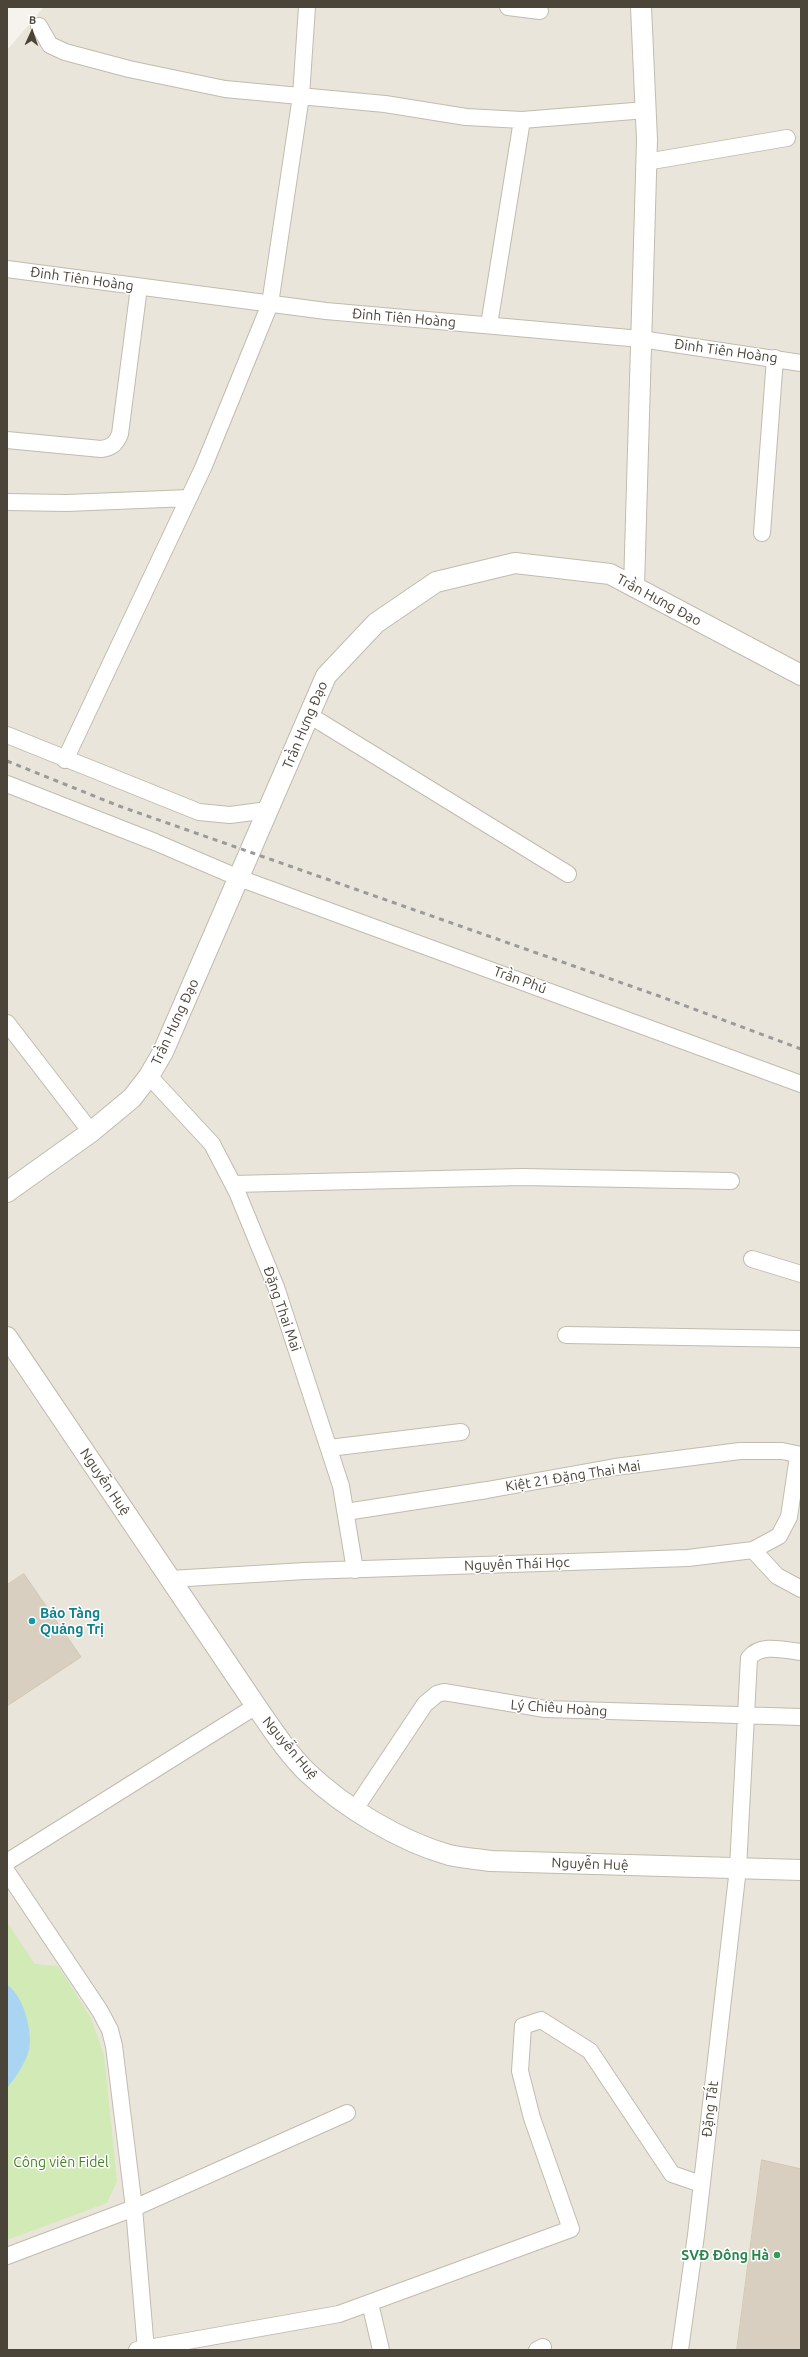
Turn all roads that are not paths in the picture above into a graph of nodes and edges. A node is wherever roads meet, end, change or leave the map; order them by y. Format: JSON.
{"nodes":[{"id":1,"x":307,"y":7,"type":"edge"},
{"id":2,"x":508,"y":7,"type":"edge"},
{"id":3,"x":641,"y":7,"type":"edge"},
{"id":4,"x":540,"y":11,"type":"dead end"},
{"id":5,"x":39,"y":26,"type":"dead end"},
{"id":6,"x":301,"y":96,"type":"junction"},
{"id":7,"x":646,"y":110,"type":"junction"},
{"id":8,"x":522,"y":120,"type":"junction"},
{"id":9,"x":787,"y":138,"type":"dead end"},
{"id":10,"x":646,"y":162,"type":"junction"},
{"id":11,"x":7,"y":269,"type":"edge"},
{"id":12,"x":139,"y":287,"type":"junction"},
{"id":13,"x":270,"y":304,"type":"junction"},
{"id":14,"x":489,"y":325,"type":"junction"},
{"id":15,"x":641,"y":339,"type":"junction"},
{"id":16,"x":775,"y":358,"type":"junction"},
{"id":17,"x":801,"y":363,"type":"edge"},
{"id":18,"x":7,"y":440,"type":"edge"},
{"id":19,"x":189,"y":498,"type":"junction"},
{"id":20,"x":7,"y":502,"type":"edge"},
{"id":21,"x":762,"y":533,"type":"dead end"},
{"id":22,"x":634,"y":587,"type":"junction"},
{"id":23,"x":801,"y":675,"type":"edge"},
{"id":24,"x":309,"y":715,"type":"junction"},
{"id":25,"x":7,"y":735,"type":"edge"},
{"id":26,"x":65,"y":760,"type":"junction"},
{"id":27,"x":7,"y":784,"type":"edge"},
{"id":28,"x":268,"y":810,"type":"junction"},
{"id":29,"x":568,"y":874,"type":"dead end"},
{"id":30,"x":239,"y":878,"type":"junction"},
{"id":31,"x":7,"y":1023,"type":"edge"},
{"id":32,"x":149,"y":1076,"type":"junction"},
{"id":33,"x":801,"y":1084,"type":"edge"},
{"id":34,"x":91,"y":1132,"type":"junction"},
{"id":35,"x":731,"y":1181,"type":"dead end"},
{"id":36,"x":233,"y":1184,"type":"junction"},
{"id":37,"x":7,"y":1192,"type":"edge"},
{"id":38,"x":752,"y":1259,"type":"dead end"},
{"id":39,"x":801,"y":1274,"type":"edge"},
{"id":40,"x":566,"y":1335,"type":"dead end"},
{"id":41,"x":7,"y":1337,"type":"edge"},
{"id":42,"x":801,"y":1338,"type":"edge"},
{"id":43,"x":461,"y":1432,"type":"dead end"},
{"id":44,"x":328,"y":1448,"type":"junction"},
{"id":45,"x":801,"y":1455,"type":"edge"},
{"id":46,"x":801,"y":1460,"type":"edge"},
{"id":47,"x":346,"y":1512,"type":"junction"},
{"id":48,"x":753,"y":1550,"type":"junction"},
{"id":49,"x":356,"y":1570,"type":"junction"},
{"id":50,"x":170,"y":1580,"type":"junction"},
{"id":51,"x":801,"y":1590,"type":"edge"},
{"id":52,"x":801,"y":1652,"type":"edge"},
{"id":53,"x":256,"y":1706,"type":"junction"},
{"id":54,"x":747,"y":1715,"type":"junction"},
{"id":55,"x":801,"y":1717,"type":"edge"},
{"id":56,"x":356,"y":1809,"type":"junction"},
{"id":57,"x":7,"y":1862,"type":"edge"},
{"id":58,"x":738,"y":1868,"type":"junction"},
{"id":59,"x":801,"y":1870,"type":"edge"},
{"id":60,"x":7,"y":1872,"type":"edge"},
{"id":61,"x":347,"y":2113,"type":"dead end"},
{"id":62,"x":701,"y":2184,"type":"junction"},
{"id":63,"x":134,"y":2208,"type":"junction"},
{"id":64,"x":7,"y":2256,"type":"edge"},
{"id":65,"x":370,"y":2303,"type":"junction"},
{"id":66,"x":143,"y":2349,"type":"edge"},
{"id":67,"x":381,"y":2350,"type":"edge"},
{"id":68,"x":680,"y":2350,"type":"edge"}],
"edges":[{"from":1,"to":6,"type":"street"},
{"from":2,"to":4,"type":"street"},
{"from":3,"to":7,"type":"street"},
{"from":5,"to":6,"type":"street"},
{"from":6,"to":8,"type":"street"},
{"from":6,"to":13,"type":"street"},
{"from":7,"to":8,"type":"street"},
{"from":7,"to":10,"type":"street"},
{"from":8,"to":14,"type":"street"},
{"from":9,"to":10,"type":"street"},
{"from":10,"to":15,"type":"street"},
{"from":11,"to":12,"type":"street","name":"Đinh Tiên Hoàng"},
{"from":12,"to":13,"type":"street","name":"Đinh Tiên Hoàng"},
{"from":12,"to":18,"type":"street"},
{"from":13,"to":14,"type":"street","name":"Đinh Tiên Hoàng"},
{"from":13,"to":19,"type":"street"},
{"from":14,"to":15,"type":"street","name":"Đinh Tiên Hoàng"},
{"from":15,"to":16,"type":"street","name":"Đinh Tiên Hoàng"},
{"from":15,"to":22,"type":"street"},
{"from":16,"to":17,"type":"street","name":"Đinh Tiên Hoàng"},
{"from":16,"to":21,"type":"street"},
{"from":19,"to":20,"type":"street"},
{"from":19,"to":26,"type":"street"},
{"from":22,"to":23,"type":"street","name":"Trần Hưng Đạo"},
{"from":22,"to":24,"type":"street","name":"Trần Hưng Đạo"},
{"from":24,"to":28,"type":"street","name":"Trần Hưng Đạo"},
{"from":24,"to":29,"type":"street"},
{"from":25,"to":26,"type":"street"},
{"from":26,"to":28,"type":"street"},
{"from":27,"to":30,"type":"street","name":"Trần Phú"},
{"from":28,"to":30,"type":"street","name":"Trần Hưng Đạo"},
{"from":30,"to":32,"type":"street","name":"Trần Hưng Đạo"},
{"from":30,"to":33,"type":"street","name":"Trần Phú"},
{"from":31,"to":34,"type":"street"},
{"from":32,"to":34,"type":"street","name":"Trần Hưng Đạo"},
{"from":32,"to":36,"type":"street","name":"Đặng Thai Mai"},
{"from":34,"to":37,"type":"street","name":"Trần Hưng Đạo"},
{"from":35,"to":36,"type":"street"},
{"from":36,"to":44,"type":"street","name":"Đặng Thai Mai"},
{"from":38,"to":39,"type":"street"},
{"from":40,"to":42,"type":"street"},
{"from":41,"to":50,"type":"street","name":"Nguyễn Huệ"},
{"from":43,"to":44,"type":"street"},
{"from":44,"to":47,"type":"street","name":"Đặng Thai Mai"},
{"from":45,"to":47,"type":"street","name":"Kiệt 21 Đặng Thai Mai"},
{"from":46,"to":48,"type":"street","name":"Nguyễn Thái Học"},
{"from":47,"to":49,"type":"street","name":"Đặng Thai Mai"},
{"from":48,"to":49,"type":"street","name":"Nguyễn Thái Học"},
{"from":48,"to":51,"type":"street"},
{"from":49,"to":50,"type":"street","name":"Nguyễn Thái Học"},
{"from":50,"to":53,"type":"street","name":"Nguyễn Huệ"},
{"from":52,"to":54,"type":"street","name":"Đặng Tất"},
{"from":53,"to":56,"type":"street","name":"Nguyễn Huệ"},
{"from":53,"to":57,"type":"street"},
{"from":54,"to":55,"type":"street","name":"Lý Chiêu Hoàng"},
{"from":54,"to":56,"type":"street","name":"Lý Chiêu Hoàng"},
{"from":54,"to":58,"type":"street","name":"Đặng Tất"},
{"from":56,"to":58,"type":"street","name":"Nguyễn Huệ"},
{"from":58,"to":59,"type":"street","name":"Nguyễn Huệ"},
{"from":58,"to":62,"type":"street","name":"Đặng Tất"},
{"from":60,"to":63,"type":"street"},
{"from":61,"to":63,"type":"street"},
{"from":62,"to":65,"type":"street"},
{"from":62,"to":68,"type":"street","name":"Đặng Tất"},
{"from":63,"to":64,"type":"street"},
{"from":63,"to":66,"type":"street"},
{"from":65,"to":66,"type":"street"},
{"from":65,"to":67,"type":"street"}]}
